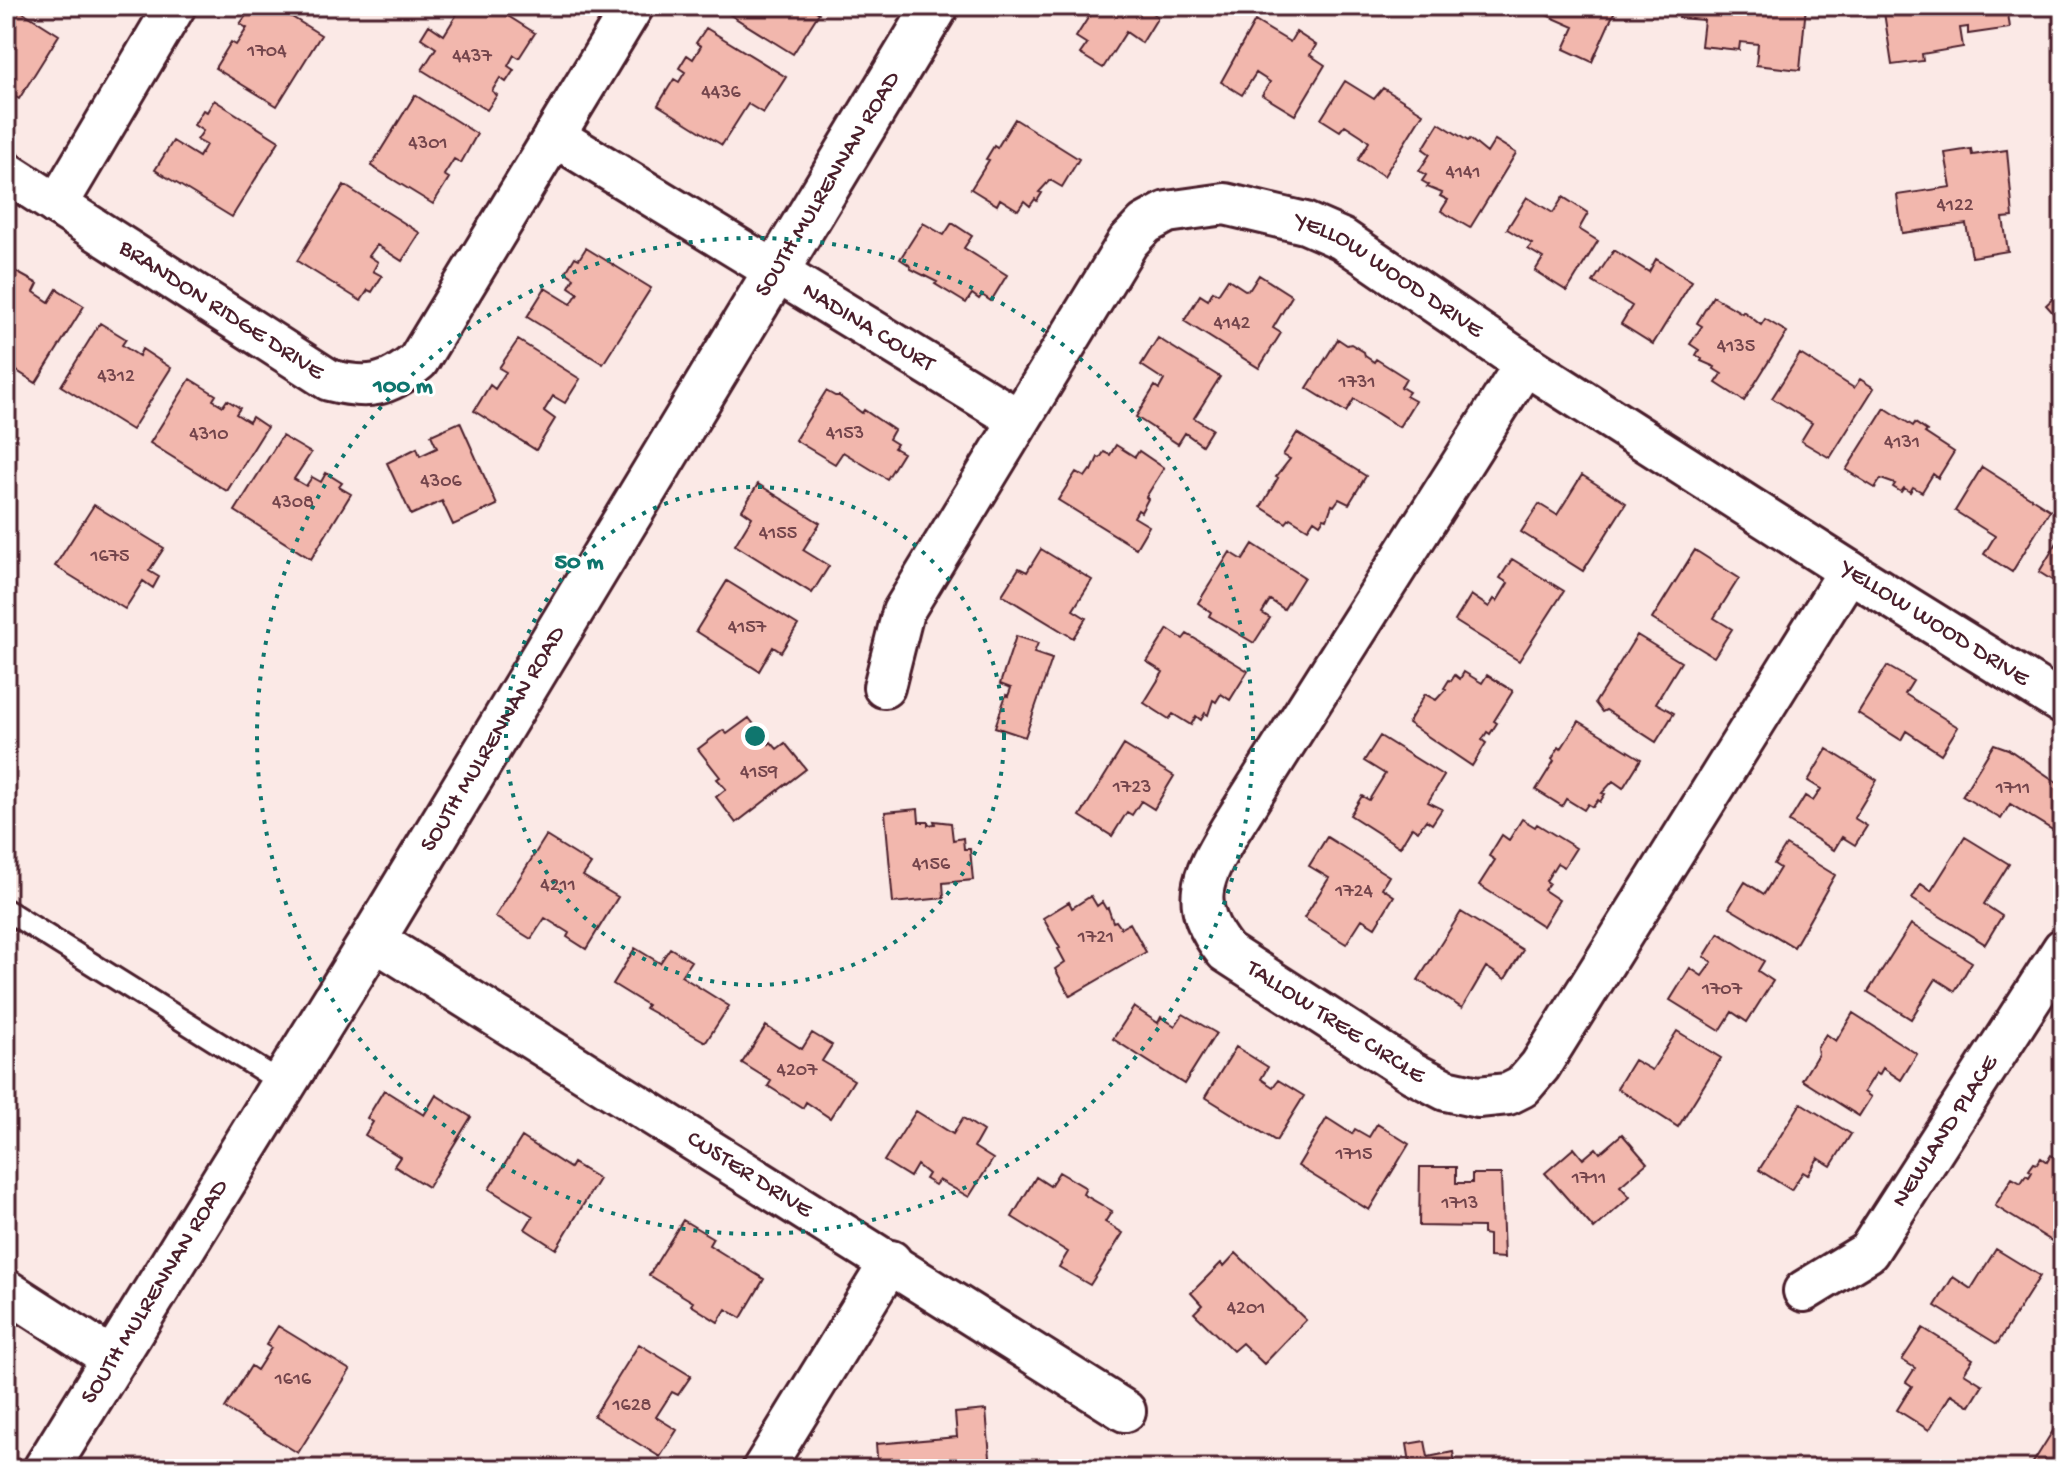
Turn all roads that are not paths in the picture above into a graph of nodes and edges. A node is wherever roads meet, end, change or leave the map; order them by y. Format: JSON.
{"nodes":[{"id":1,"x":175,"y":6,"type":"edge"},
{"id":2,"x":633,"y":6,"type":"edge"},
{"id":3,"x":936,"y":6,"type":"edge"},
{"id":4,"x":554,"y":136,"type":"junction"},
{"id":5,"x":6,"y":172,"type":"edge"},
{"id":6,"x":57,"y":205,"type":"junction"},
{"id":7,"x":774,"y":272,"type":"junction"},
{"id":8,"x":1525,"y":364,"type":"junction"},
{"id":9,"x":1019,"y":420,"type":"junction"},
{"id":10,"x":1849,"y":571,"type":"junction"},
{"id":11,"x":884,"y":687,"type":"dead end"},
{"id":12,"x":2063,"y":704,"type":"edge"},
{"id":13,"x":6,"y":910,"type":"edge"},
{"id":14,"x":373,"y":939,"type":"junction"},
{"id":15,"x":2063,"y":949,"type":"edge"},
{"id":16,"x":284,"y":1084,"type":"junction"},
{"id":17,"x":891,"y":1261,"type":"junction"},
{"id":18,"x":6,"y":1290,"type":"edge"},
{"id":19,"x":1804,"y":1291,"type":"dead end"},
{"id":20,"x":113,"y":1359,"type":"junction"},
{"id":21,"x":1125,"y":1411,"type":"dead end"},
{"id":22,"x":46,"y":1469,"type":"edge"},
{"id":23,"x":763,"y":1469,"type":"edge"}],
"edges":[{"from":1,"to":6,"type":"street"},
{"from":2,"to":4,"type":"street","name":"BRANDON RIDGE DRIVE"},
{"from":3,"to":7,"type":"street","name":"SOUTH MULRENNAN ROAD"},
{"from":4,"to":6,"type":"street","name":"BRANDON RIDGE DRIVE"},
{"from":4,"to":7,"type":"street","name":"NADINA COURT"},
{"from":5,"to":6,"type":"street","name":"BRANDON RIDGE DRIVE"},
{"from":7,"to":9,"type":"street","name":"NADINA COURT"},
{"from":7,"to":14,"type":"street","name":"SOUTH MULRENNAN ROAD"},
{"from":8,"to":9,"type":"street","name":"YELLOW WOOD DRIVE"},
{"from":8,"to":10,"type":"street","name":"YELLOW WOOD DRIVE"},
{"from":8,"to":10,"type":"street","name":"TALLOW TREE CIRCLE"},
{"from":9,"to":11,"type":"street","name":"YELLOW WOOD DRIVE"},
{"from":10,"to":12,"type":"street","name":"YELLOW WOOD DRIVE"},
{"from":13,"to":16,"type":"lane"},
{"from":14,"to":16,"type":"street","name":"SOUTH MULRENNAN ROAD"},
{"from":14,"to":17,"type":"street","name":"CUSTER DRIVE"},
{"from":15,"to":19,"type":"street","name":"NEWLAND PLACE"},
{"from":16,"to":20,"type":"street","name":"SOUTH MULRENNAN ROAD"},
{"from":17,"to":21,"type":"street","name":"CUSTER DRIVE"},
{"from":17,"to":23,"type":"street"},
{"from":18,"to":20,"type":"street"},
{"from":20,"to":22,"type":"street","name":"SOUTH MULRENNAN ROAD"}]}
